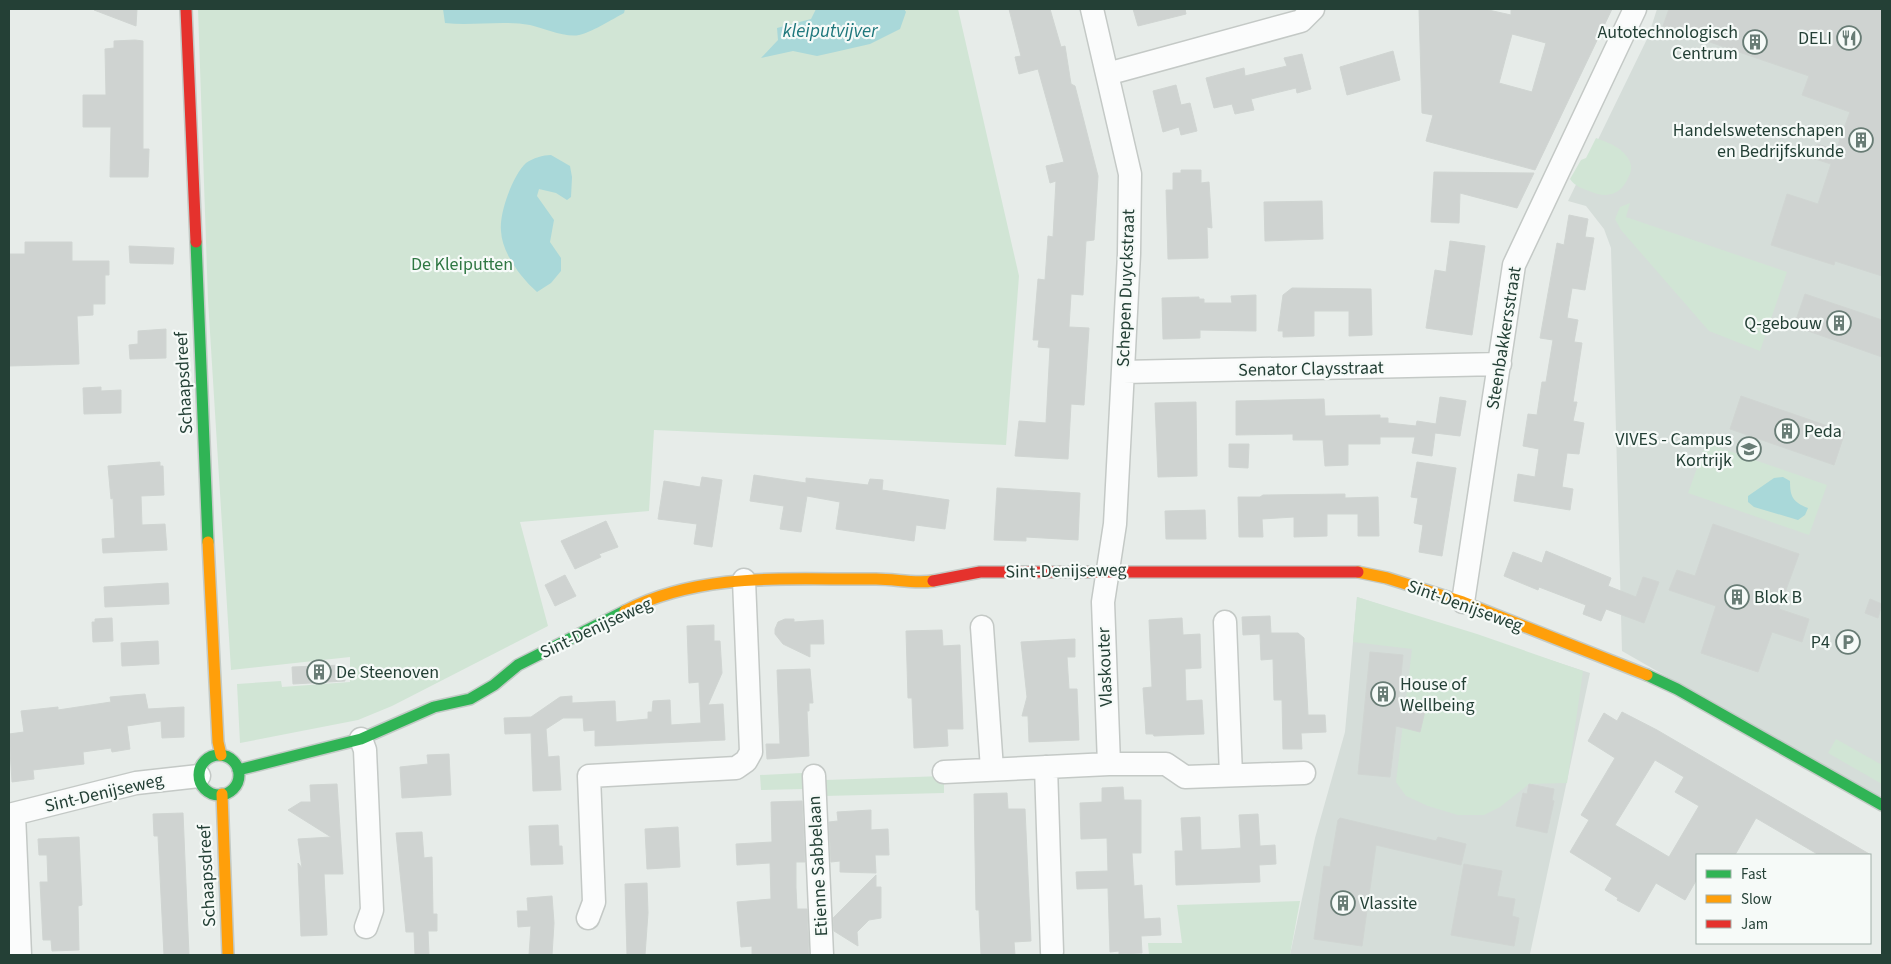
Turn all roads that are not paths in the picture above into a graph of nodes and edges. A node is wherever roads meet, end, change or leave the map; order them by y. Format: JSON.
{"nodes":[{"id":1,"x":186,"y":9,"type":"edge"},
{"id":2,"x":1092,"y":9,"type":"edge"},
{"id":3,"x":1313,"y":9,"type":"edge"},
{"id":4,"x":1635,"y":9,"type":"edge"},
{"id":5,"x":1106,"y":74,"type":"junction"},
{"id":6,"x":1500,"y":364,"type":"junction"},
{"id":7,"x":1123,"y":372,"type":"junction"},
{"id":8,"x":1108,"y":570,"type":"junction"},
{"id":9,"x":744,"y":580,"type":"junction"},
{"id":10,"x":1463,"y":602,"type":"junction"},
{"id":11,"x":1225,"y":622,"type":"dead end"},
{"id":12,"x":982,"y":627,"type":"dead end"},
{"id":13,"x":361,"y":739,"type":"junction"},
{"id":14,"x":221,"y":755,"type":"junction"},
{"id":15,"x":1108,"y":764,"type":"junction"},
{"id":16,"x":1046,"y":767,"type":"junction"},
{"id":17,"x":992,"y":769,"type":"junction"},
{"id":18,"x":238,"y":770,"type":"junction"},
{"id":19,"x":944,"y":772,"type":"dead end"},
{"id":20,"x":1304,"y":773,"type":"dead end"},
{"id":21,"x":1231,"y":775,"type":"junction"},
{"id":22,"x":199,"y":776,"type":"junction"},
{"id":23,"x":814,"y":776,"type":"dead end"},
{"id":24,"x":222,"y":794,"type":"junction"},
{"id":25,"x":1882,"y":805,"type":"edge"},
{"id":26,"x":11,"y":814,"type":"edge"},
{"id":27,"x":588,"y":918,"type":"dead end"},
{"id":28,"x":366,"y":927,"type":"dead end"},
{"id":29,"x":1052,"y":952,"type":"dead end"},
{"id":30,"x":20,"y":955,"type":"edge"},
{"id":31,"x":228,"y":955,"type":"edge"},
{"id":32,"x":822,"y":955,"type":"edge"}],
"edges":[{"from":1,"to":14,"type":"street","name":"Schaapsdreef"},
{"from":2,"to":5,"type":"street","name":"Schepen Duyckstraat"},
{"from":3,"to":5,"type":"street"},
{"from":4,"to":6,"type":"street","name":"Steenbakkersstraat"},
{"from":5,"to":7,"type":"street","name":"Schepen Duyckstraat"},
{"from":6,"to":7,"type":"street","name":"Senator Claysstraat"},
{"from":6,"to":10,"type":"street","name":"Steenbakkersstraat"},
{"from":7,"to":8,"type":"street","name":"Schepen Duyckstraat"},
{"from":8,"to":9,"type":"street","name":"Sint-Denijseweg"},
{"from":8,"to":10,"type":"street","name":"Sint-Denijseweg"},
{"from":8,"to":15,"type":"street","name":"Vlaskouter"},
{"from":9,"to":13,"type":"street","name":"Sint-Denijseweg"},
{"from":9,"to":27,"type":"street"},
{"from":10,"to":25,"type":"street","name":"Sint-Denijseweg"},
{"from":11,"to":21,"type":"street"},
{"from":12,"to":17,"type":"street"},
{"from":13,"to":18,"type":"street","name":"Sint-Denijseweg"},
{"from":13,"to":28,"type":"street"},
{"from":14,"to":18,"type":"street"},
{"from":14,"to":22,"type":"street"},
{"from":15,"to":16,"type":"street"},
{"from":15,"to":21,"type":"street"},
{"from":16,"to":17,"type":"street"},
{"from":16,"to":29,"type":"street"},
{"from":17,"to":19,"type":"street"},
{"from":18,"to":24,"type":"street"},
{"from":20,"to":21,"type":"street"},
{"from":22,"to":24,"type":"street"},
{"from":22,"to":26,"type":"street","name":"Sint-Denijseweg"},
{"from":23,"to":32,"type":"street","name":"Etienne Sabbelaan"},
{"from":24,"to":31,"type":"street","name":"Schaapsdreef"},
{"from":26,"to":30,"type":"street"}]}
